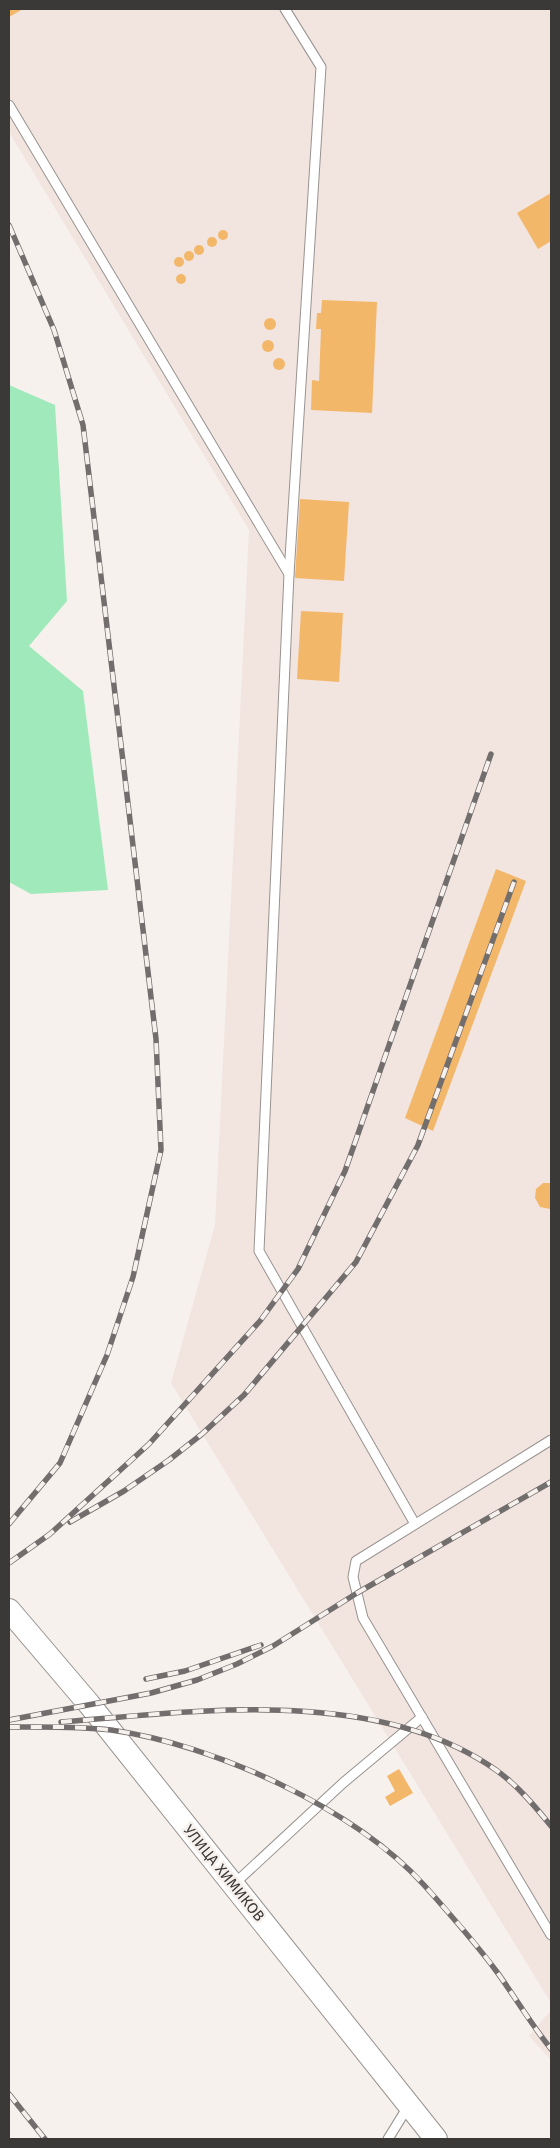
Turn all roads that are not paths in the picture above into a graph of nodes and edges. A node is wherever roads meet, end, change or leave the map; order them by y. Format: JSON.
{"nodes":[{"id":1,"x":286,"y":9,"type":"edge"},
{"id":2,"x":9,"y":104,"type":"edge"},
{"id":3,"x":289,"y":574,"type":"junction"},
{"id":4,"x":551,"y":1440,"type":"edge"},
{"id":5,"x":415,"y":1524,"type":"junction"},
{"id":6,"x":9,"y":1610,"type":"edge"},
{"id":7,"x":422,"y":1717,"type":"junction"},
{"id":8,"x":233,"y":1885,"type":"junction"},
{"id":9,"x":551,"y":1935,"type":"edge"},
{"id":10,"x":409,"y":2105,"type":"junction"},
{"id":11,"x":388,"y":2139,"type":"edge"},
{"id":12,"x":436,"y":2139,"type":"edge"}],
"edges":[{"from":1,"to":3,"type":"lane"},
{"from":2,"to":3,"type":"lane"},
{"from":3,"to":5,"type":"lane"},
{"from":4,"to":5,"type":"lane"},
{"from":5,"to":7,"type":"lane"},
{"from":6,"to":8,"type":"street","name":"УЛИЦА ХИМИКОВ"},
{"from":7,"to":8,"type":"lane"},
{"from":7,"to":9,"type":"lane"},
{"from":8,"to":10,"type":"street","name":"УЛИЦА ХИМИКОВ"},
{"from":10,"to":11,"type":"lane"},
{"from":10,"to":12,"type":"street","name":"УЛИЦА ХИМИКОВ"}]}
